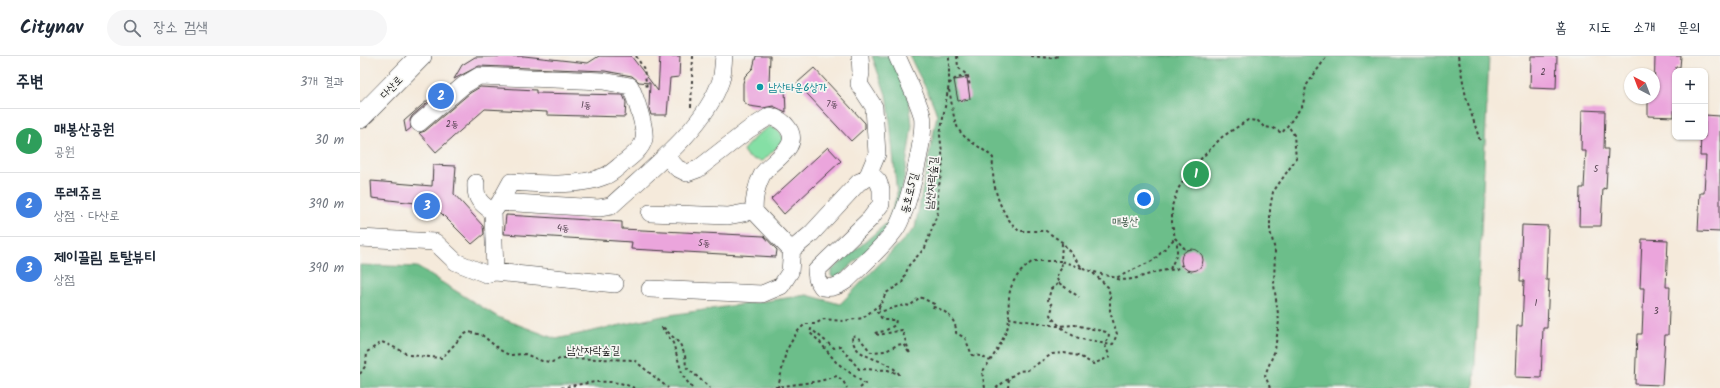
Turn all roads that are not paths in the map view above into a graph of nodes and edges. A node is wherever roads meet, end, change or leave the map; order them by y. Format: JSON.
{"nodes":[{"id":1,"x":421,"y":56,"type":"edge"},
{"id":2,"x":435,"y":56,"type":"edge"},
{"id":3,"x":724,"y":56,"type":"edge"},
{"id":4,"x":860,"y":56,"type":"edge"},
{"id":5,"x":897,"y":56,"type":"edge"},
{"id":6,"x":388,"y":90,"type":"junction"},
{"id":7,"x":360,"y":118,"type":"edge"},
{"id":8,"x":419,"y":124,"type":"dead end"},
{"id":9,"x":666,"y":156,"type":"junction"},
{"id":10,"x":867,"y":178,"type":"junction"},
{"id":11,"x":476,"y":183,"type":"dead end"},
{"id":12,"x":497,"y":207,"type":"junction"},
{"id":13,"x":754,"y":211,"type":"junction"},
{"id":14,"x":650,"y":213,"type":"dead end"},
{"id":15,"x":360,"y":238,"type":"edge"},
{"id":16,"x":792,"y":248,"type":"junction"},
{"id":17,"x":495,"y":272,"type":"junction"},
{"id":18,"x":615,"y":284,"type":"dead end"},
{"id":19,"x":650,"y":289,"type":"dead end"}],
"edges":[{"from":1,"to":6,"type":"main road","name":"다산로"},
{"from":2,"to":6,"type":"main road"},
{"from":3,"to":9,"type":"street"},
{"from":4,"to":10,"type":"street"},
{"from":5,"to":10,"type":"street","name":"동호로5길"},
{"from":6,"to":7,"type":"main road","name":"다산로"},
{"from":8,"to":12,"type":"street"},
{"from":9,"to":12,"type":"street"},
{"from":9,"to":13,"type":"street"},
{"from":10,"to":16,"type":"street"},
{"from":11,"to":12,"type":"street"},
{"from":12,"to":17,"type":"street"},
{"from":13,"to":14,"type":"street"},
{"from":13,"to":16,"type":"street"},
{"from":15,"to":17,"type":"street"},
{"from":16,"to":19,"type":"street"},
{"from":17,"to":18,"type":"street"}]}
